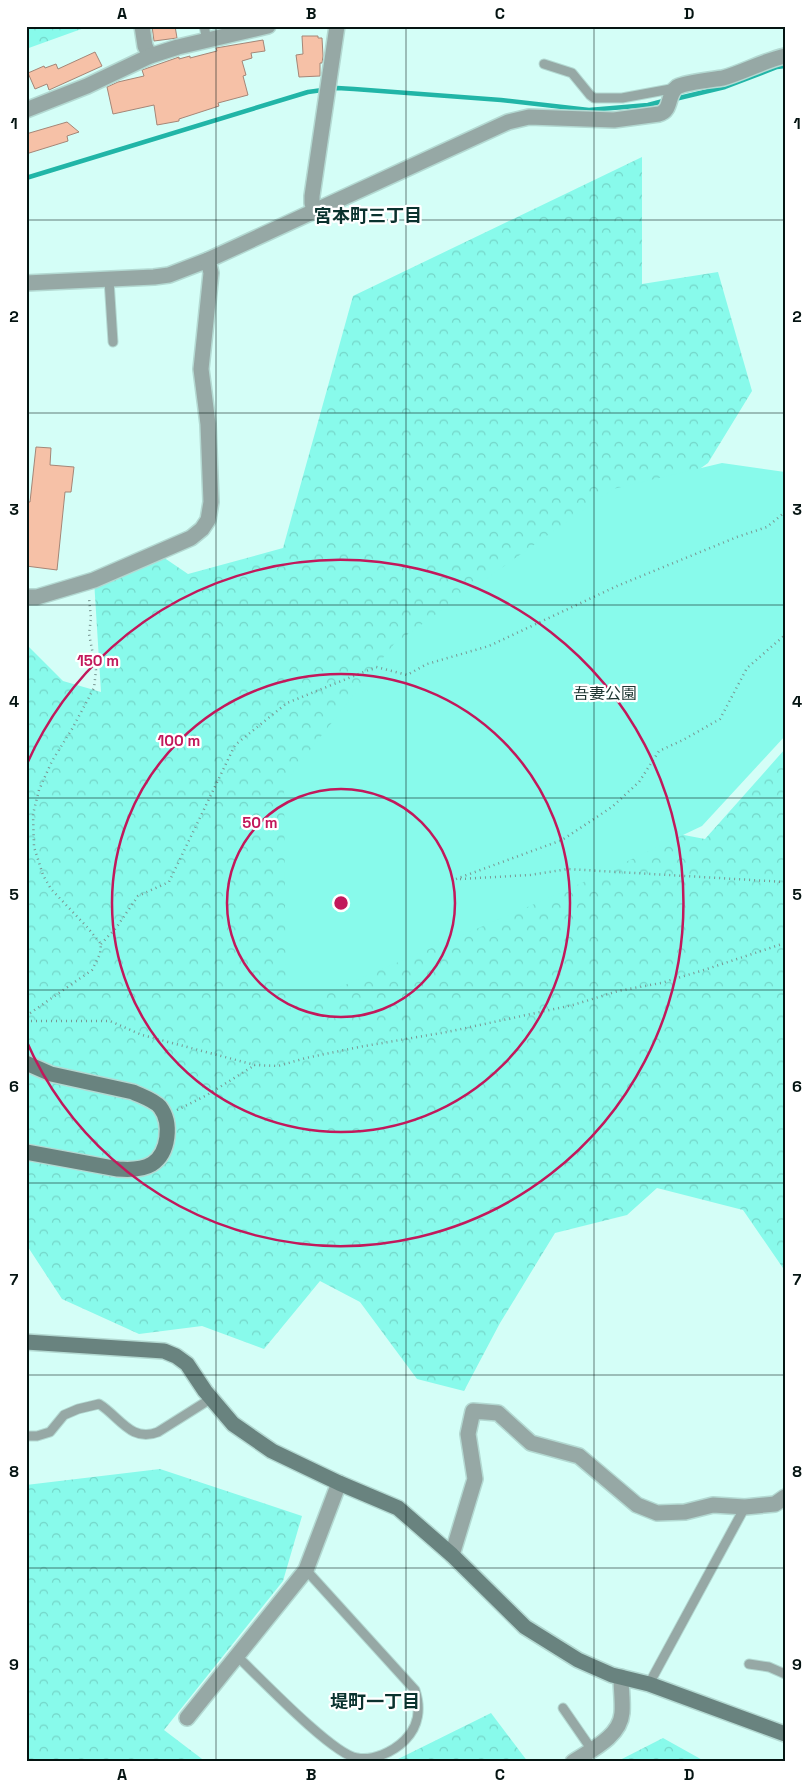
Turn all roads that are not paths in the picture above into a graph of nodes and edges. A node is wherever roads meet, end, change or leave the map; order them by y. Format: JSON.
{"nodes":[{"id":1,"x":142,"y":26,"type":"edge"},
{"id":2,"x":268,"y":26,"type":"edge"},
{"id":3,"x":337,"y":26,"type":"edge"},
{"id":4,"x":205,"y":33,"type":"edge"},
{"id":5,"x":150,"y":56,"type":"junction"},
{"id":6,"x":785,"y":56,"type":"edge"},
{"id":7,"x":544,"y":64,"type":"dead end"},
{"id":8,"x":672,"y":95,"type":"junction"},
{"id":9,"x":26,"y":110,"type":"edge"},
{"id":10,"x":315,"y":211,"type":"junction"},
{"id":11,"x":208,"y":260,"type":"junction"},
{"id":12,"x":108,"y":280,"type":"junction"},
{"id":13,"x":26,"y":283,"type":"edge"},
{"id":14,"x":113,"y":342,"type":"dead end"},
{"id":15,"x":26,"y":598,"type":"edge"},
{"id":16,"x":26,"y":1063,"type":"edge"},
{"id":17,"x":26,"y":1152,"type":"edge"},
{"id":18,"x":28,"y":1338,"type":"edge"},
{"id":19,"x":212,"y":1398,"type":"junction"},
{"id":20,"x":26,"y":1436,"type":"edge"},
{"id":21,"x":339,"y":1483,"type":"junction"},
{"id":22,"x":785,"y":1497,"type":"edge"},
{"id":23,"x":745,"y":1507,"type":"junction"},
{"id":24,"x":452,"y":1555,"type":"junction"},
{"id":25,"x":306,"y":1570,"type":"junction"},
{"id":26,"x":238,"y":1656,"type":"junction"},
{"id":27,"x":749,"y":1664,"type":"dead end"},
{"id":28,"x":785,"y":1674,"type":"edge"},
{"id":29,"x":621,"y":1677,"type":"junction"},
{"id":30,"x":649,"y":1684,"type":"junction"},
{"id":31,"x":563,"y":1708,"type":"dead end"},
{"id":32,"x":187,"y":1718,"type":"dead end"},
{"id":33,"x":785,"y":1734,"type":"edge"},
{"id":34,"x":592,"y":1750,"type":"junction"},
{"id":35,"x":573,"y":1762,"type":"edge"}],
"edges":[{"from":1,"to":5,"type":"street"},
{"from":2,"to":4,"type":"street"},
{"from":3,"to":10,"type":"street"},
{"from":4,"to":5,"type":"street"},
{"from":5,"to":9,"type":"street"},
{"from":6,"to":8,"type":"street"},
{"from":7,"to":8,"type":"lane"},
{"from":8,"to":10,"type":"street"},
{"from":10,"to":11,"type":"street"},
{"from":11,"to":12,"type":"street"},
{"from":11,"to":15,"type":"street"},
{"from":12,"to":13,"type":"street"},
{"from":12,"to":14,"type":"lane"},
{"from":16,"to":17,"type":"street"},
{"from":18,"to":19,"type":"street"},
{"from":19,"to":20,"type":"lane"},
{"from":19,"to":21,"type":"street"},
{"from":21,"to":24,"type":"street"},
{"from":21,"to":25,"type":"street"},
{"from":22,"to":23,"type":"street"},
{"from":23,"to":24,"type":"street"},
{"from":23,"to":30,"type":"lane"},
{"from":24,"to":29,"type":"street"},
{"from":25,"to":26,"type":"street"},
{"from":25,"to":26,"type":"lane"},
{"from":26,"to":32,"type":"street"},
{"from":27,"to":28,"type":"lane"},
{"from":29,"to":30,"type":"street"},
{"from":29,"to":34,"type":"street"},
{"from":30,"to":33,"type":"street"},
{"from":31,"to":34,"type":"lane"},
{"from":34,"to":35,"type":"street"}]}
